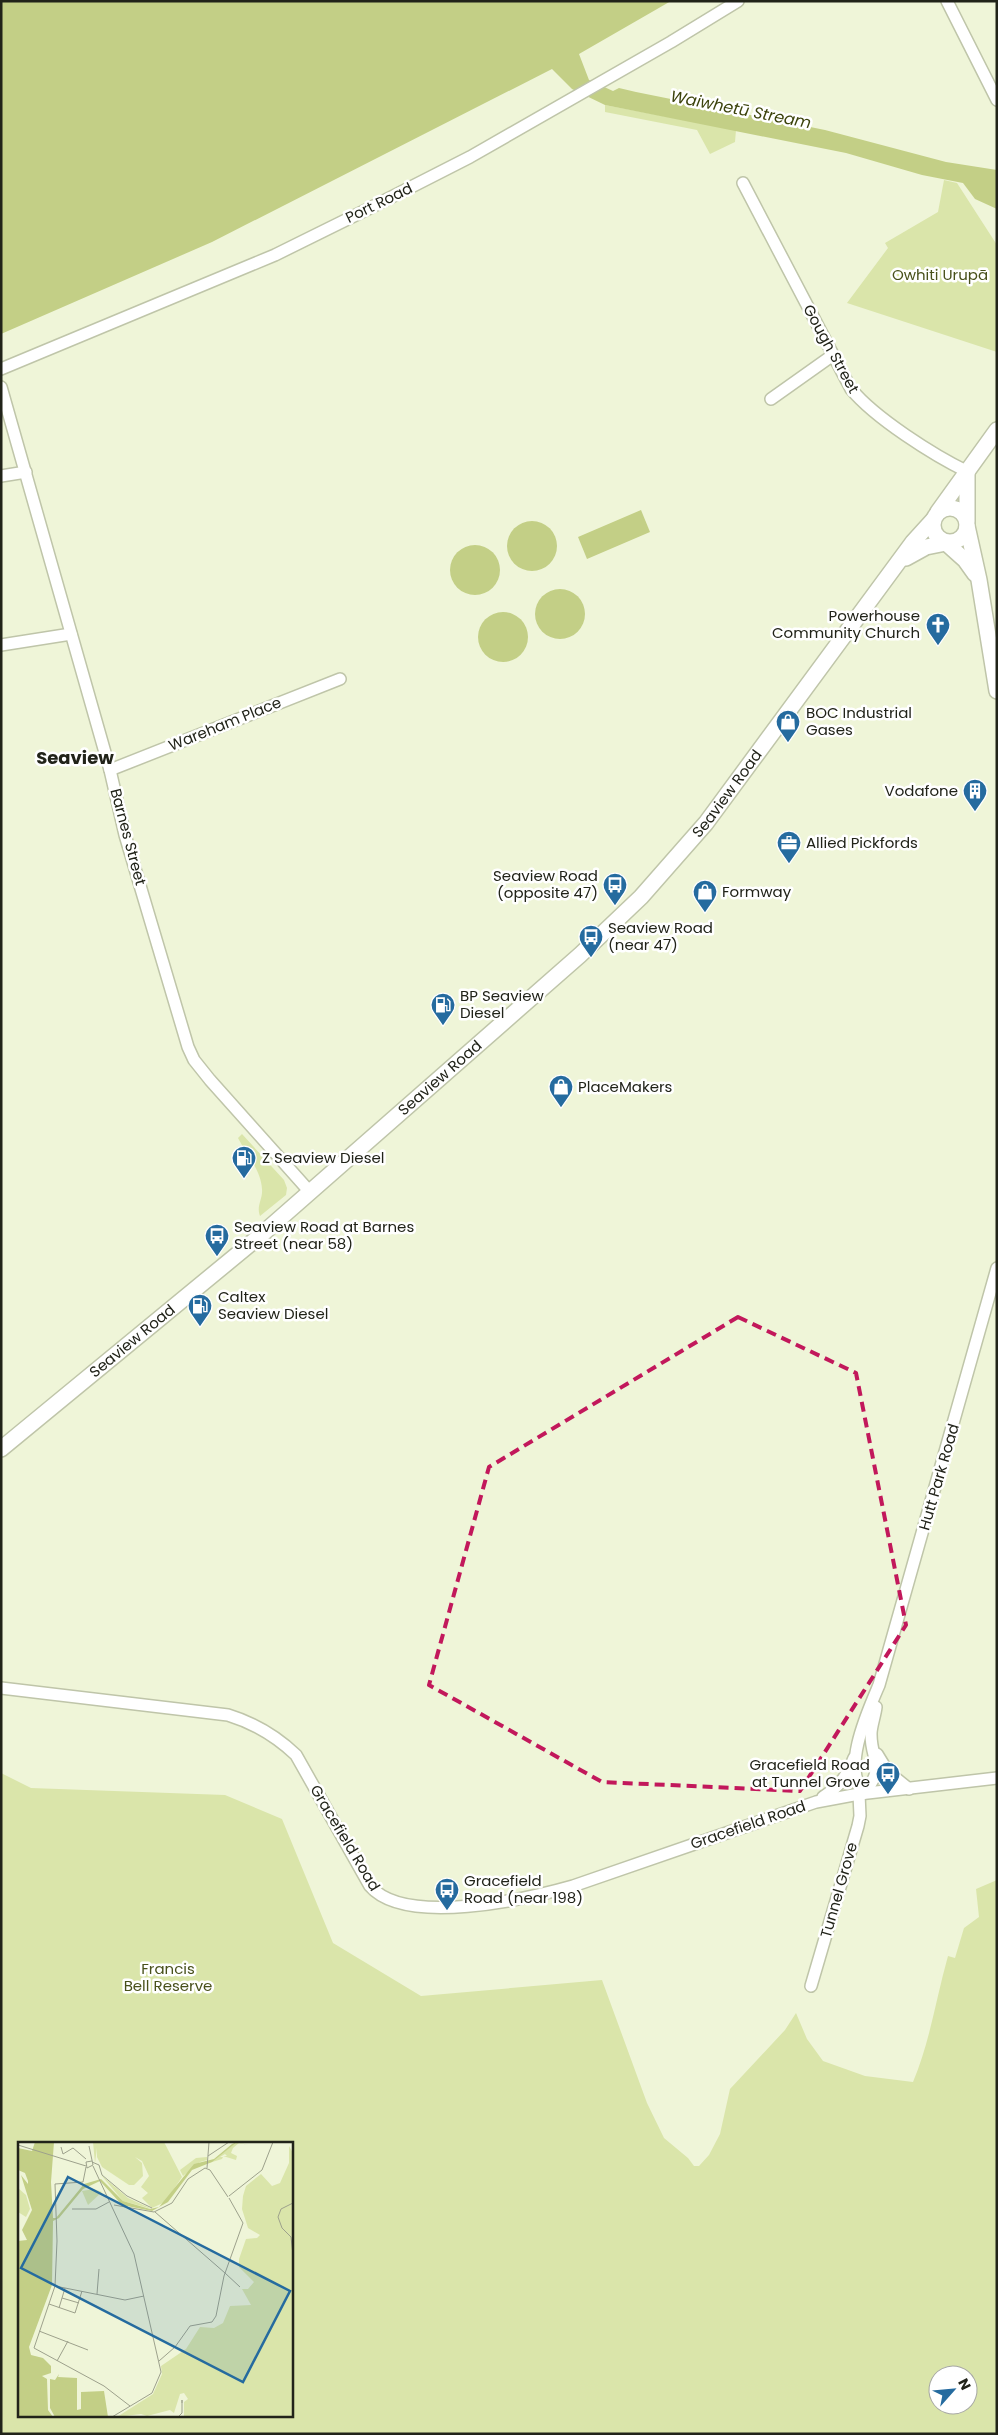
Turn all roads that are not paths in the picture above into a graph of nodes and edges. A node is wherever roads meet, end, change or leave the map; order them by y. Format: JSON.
{"nodes":[{"id":1,"x":738,"y":1,"type":"edge"},
{"id":2,"x":947,"y":1,"type":"edge"},
{"id":3,"x":997,"y":100,"type":"edge"},
{"id":4,"x":743,"y":183,"type":"dead end"},
{"id":5,"x":833,"y":355,"type":"junction"},
{"id":6,"x":1,"y":369,"type":"edge"},
{"id":7,"x":1,"y":387,"type":"edge"},
{"id":8,"x":771,"y":399,"type":"dead end"},
{"id":9,"x":997,"y":430,"type":"edge"},
{"id":10,"x":26,"y":472,"type":"junction"},
{"id":11,"x":967,"y":472,"type":"junction"},
{"id":12,"x":1,"y":476,"type":"edge"},
{"id":13,"x":936,"y":516,"type":"junction"},
{"id":14,"x":967,"y":523,"type":"junction"},
{"id":15,"x":946,"y":543,"type":"junction"},
{"id":16,"x":900,"y":561,"type":"junction"},
{"id":17,"x":979,"y":580,"type":"junction"},
{"id":18,"x":71,"y":634,"type":"junction"},
{"id":19,"x":1,"y":644,"type":"edge"},
{"id":20,"x":340,"y":679,"type":"dead end"},
{"id":21,"x":997,"y":691,"type":"edge"},
{"id":22,"x":110,"y":770,"type":"junction"},
{"id":23,"x":310,"y":1192,"type":"junction"},
{"id":24,"x":997,"y":1268,"type":"edge"},
{"id":25,"x":1,"y":1449,"type":"edge"},
{"id":26,"x":879,"y":1685,"type":"junction"},
{"id":27,"x":1,"y":1688,"type":"edge"},
{"id":28,"x":873,"y":1746,"type":"junction"},
{"id":29,"x":856,"y":1753,"type":"junction"},
{"id":30,"x":997,"y":1778,"type":"edge"},
{"id":31,"x":909,"y":1789,"type":"junction"},
{"id":32,"x":861,"y":1793,"type":"junction"},
{"id":33,"x":816,"y":1802,"type":"junction"},
{"id":34,"x":811,"y":1986,"type":"dead end"}],
"edges":[{"from":1,"to":6,"type":"street","name":"Port Road"},
{"from":2,"to":3,"type":"street"},
{"from":4,"to":5,"type":"street","name":"Gough Street"},
{"from":5,"to":8,"type":"street"},
{"from":5,"to":11,"type":"street","name":"Gough Street"},
{"from":7,"to":10,"type":"street","name":"Barnes Street"},
{"from":9,"to":11,"type":"main road","name":"Seaview Road"},
{"from":10,"to":12,"type":"street"},
{"from":10,"to":18,"type":"street","name":"Barnes Street"},
{"from":11,"to":13,"type":"main road","name":"Seaview Road"},
{"from":11,"to":14,"type":"main road"},
{"from":13,"to":14,"type":"main road"},
{"from":13,"to":15,"type":"main road"},
{"from":13,"to":16,"type":"main road","name":"Seaview Road"},
{"from":14,"to":15,"type":"main road"},
{"from":14,"to":17,"type":"main road"},
{"from":15,"to":16,"type":"main road","name":"Seaview Road"},
{"from":15,"to":17,"type":"main road"},
{"from":16,"to":23,"type":"main road","name":"Seaview Road"},
{"from":17,"to":21,"type":"main road"},
{"from":18,"to":19,"type":"street"},
{"from":18,"to":22,"type":"street","name":"Barnes Street"},
{"from":20,"to":22,"type":"street","name":"Wareham Place"},
{"from":22,"to":23,"type":"street","name":"Barnes Street"},
{"from":23,"to":25,"type":"main road","name":"Seaview Road"},
{"from":24,"to":26,"type":"street","name":"Hutt Park Road"},
{"from":26,"to":28,"type":"street","name":"Hutt Park Road"},
{"from":26,"to":29,"type":"street","name":"Hutt Park Road"},
{"from":27,"to":33,"type":"street","name":"Gracefield Road"},
{"from":28,"to":31,"type":"street"},
{"from":28,"to":32,"type":"street","name":"Hutt Park Road"},
{"from":29,"to":32,"type":"street","name":"Hutt Park Road"},
{"from":29,"to":33,"type":"street","name":"Hutt Park Road"},
{"from":30,"to":31,"type":"street","name":"Gracefield Road"},
{"from":31,"to":32,"type":"street","name":"Gracefield Road"},
{"from":32,"to":33,"type":"street","name":"Gracefield Road"},
{"from":32,"to":34,"type":"street","name":"Tunnel Grove"}]}
